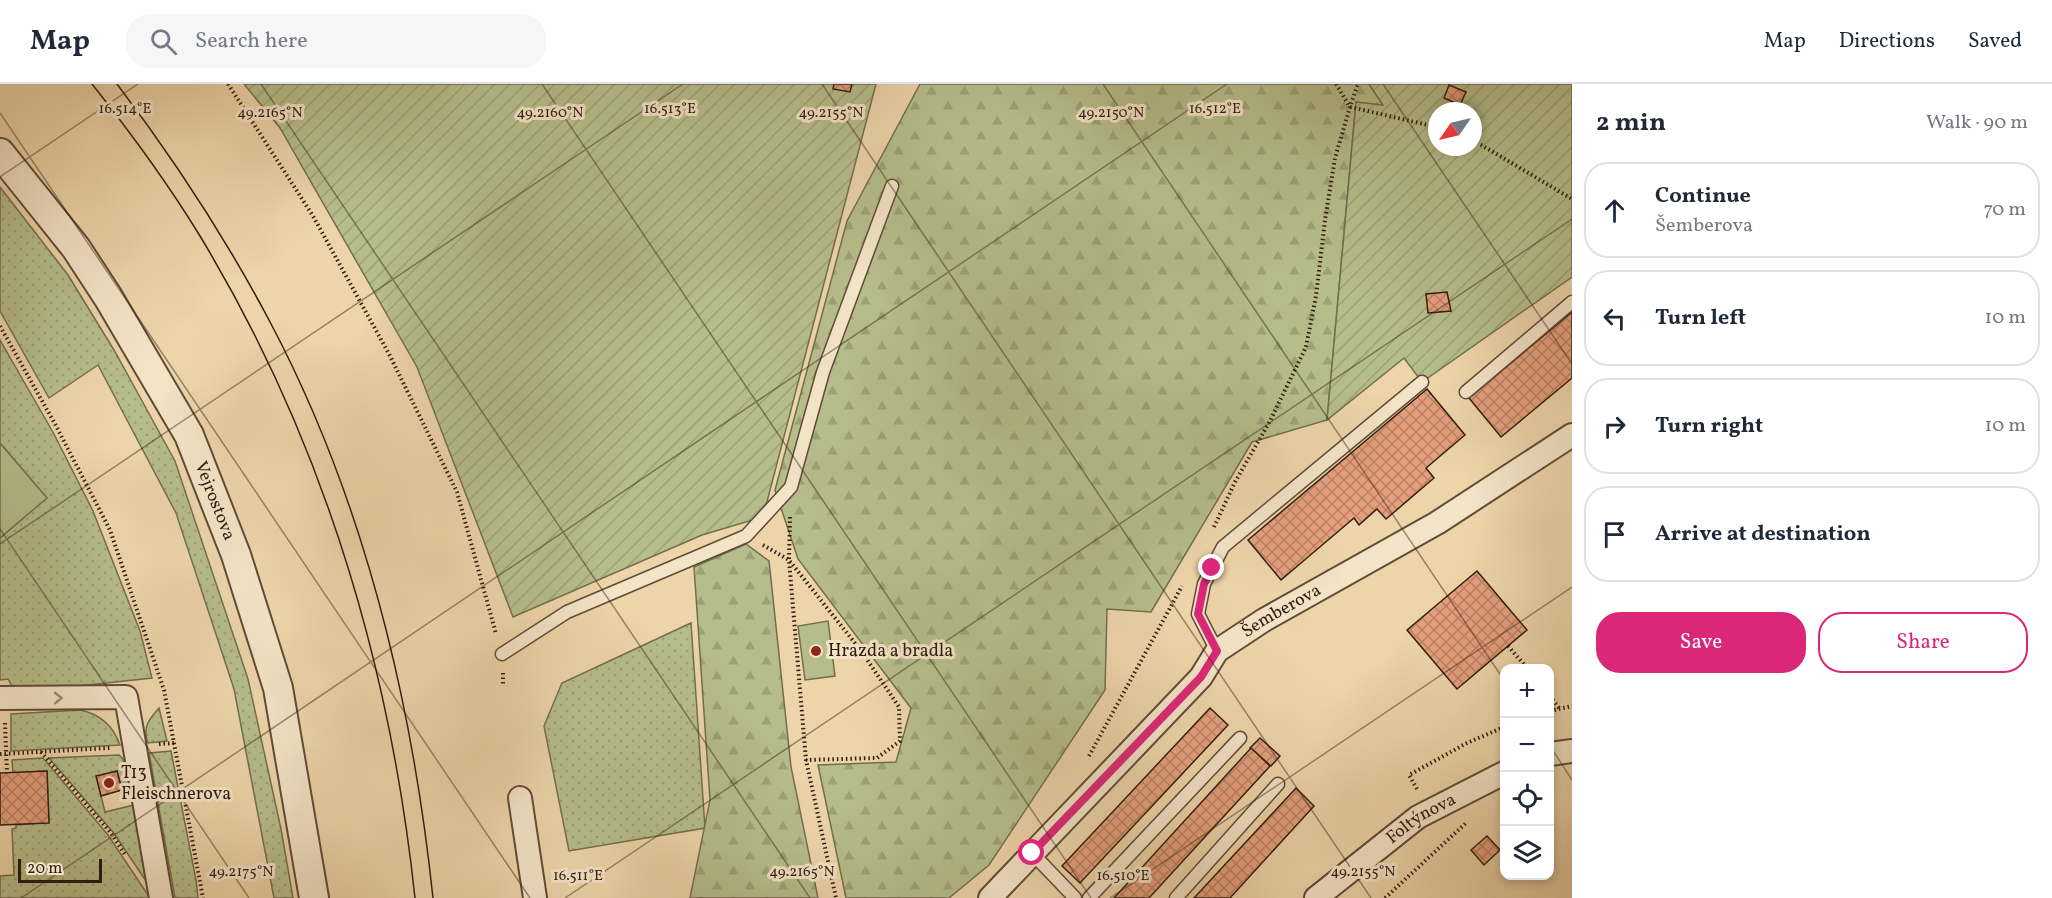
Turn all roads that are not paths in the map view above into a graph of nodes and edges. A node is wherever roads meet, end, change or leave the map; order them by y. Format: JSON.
{"nodes":[{"id":1,"x":0,"y":153,"type":"edge"},
{"id":2,"x":892,"y":186,"type":"dead end"},
{"id":3,"x":1572,"y":302,"type":"edge"},
{"id":4,"x":1422,"y":382,"type":"dead end"},
{"id":5,"x":1466,"y":392,"type":"dead end"},
{"id":6,"x":1572,"y":435,"type":"edge"},
{"id":7,"x":1217,"y":651,"type":"junction"},
{"id":8,"x":502,"y":654,"type":"road end"},
{"id":9,"x":2,"y":698,"type":"edge"},
{"id":10,"x":1240,"y":738,"type":"dead end"},
{"id":11,"x":1572,"y":751,"type":"edge"},
{"id":12,"x":1554,"y":753,"type":"edge"},
{"id":13,"x":1500,"y":775,"type":"edge"},
{"id":14,"x":1278,"y":784,"type":"dead end"},
{"id":15,"x":520,"y":798,"type":"dead end"},
{"id":16,"x":1032,"y":853,"type":"junction"},
{"id":17,"x":161,"y":898,"type":"edge"},
{"id":18,"x":314,"y":898,"type":"edge"},
{"id":19,"x":536,"y":898,"type":"edge"},
{"id":20,"x":990,"y":898,"type":"edge"},
{"id":21,"x":1075,"y":898,"type":"edge"},
{"id":22,"x":1089,"y":898,"type":"edge"},
{"id":23,"x":1176,"y":898,"type":"edge"},
{"id":24,"x":1316,"y":898,"type":"edge"}],
"edges":[{"from":1,"to":18,"type":"street","name":"Vejrostova"},
{"from":2,"to":8,"type":"lane"},
{"from":3,"to":5,"type":"lane"},
{"from":4,"to":7,"type":"lane"},
{"from":6,"to":7,"type":"street","name":"Šemberova"},
{"from":7,"to":16,"type":"street","name":"Šemberova"},
{"from":9,"to":17,"type":"street","one_way":true},
{"from":10,"to":22,"type":"lane"},
{"from":11,"to":12,"type":"street"},
{"from":13,"to":24,"type":"street","name":"Foltýnova"},
{"from":14,"to":23,"type":"lane"},
{"from":15,"to":19,"type":"street"},
{"from":16,"to":20,"type":"street","name":"Šemberova"},
{"from":16,"to":21,"type":"lane"}]}
